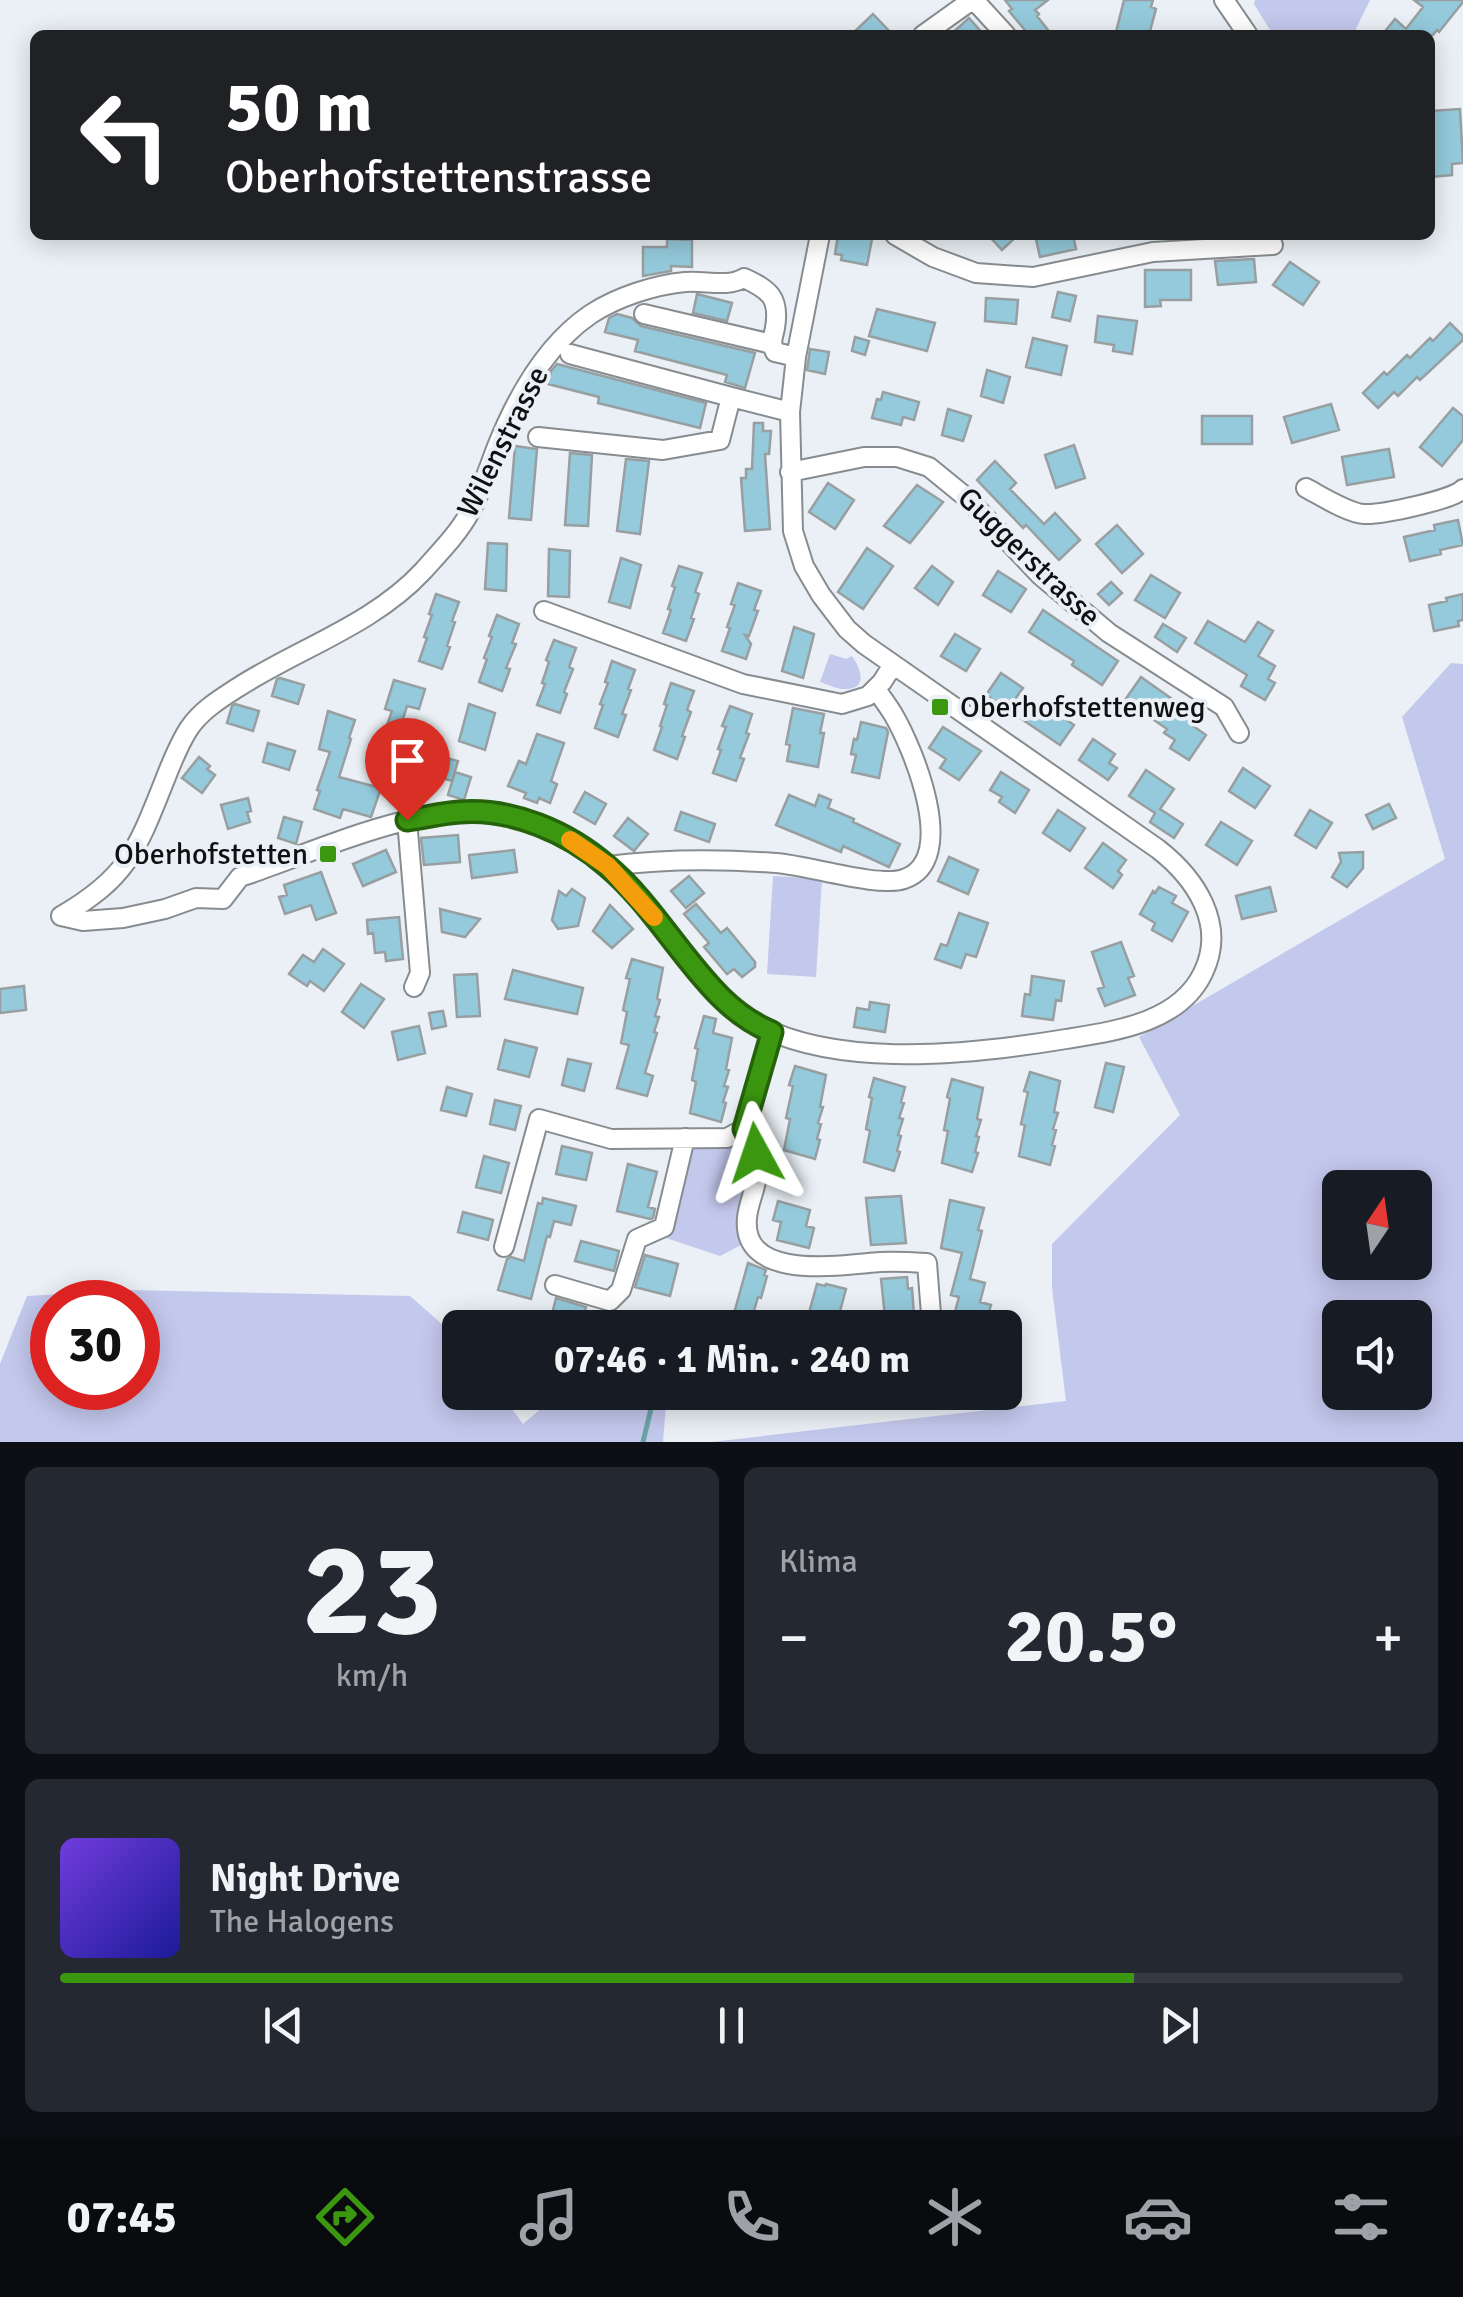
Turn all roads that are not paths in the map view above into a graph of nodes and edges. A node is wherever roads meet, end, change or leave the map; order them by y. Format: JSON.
{"nodes":[{"id":1,"x":973,"y":0,"type":"edge"},
{"id":2,"x":1224,"y":0,"type":"edge"},
{"id":3,"x":930,"y":30,"type":"edge"},
{"id":4,"x":1001,"y":30,"type":"edge"},
{"id":5,"x":1245,"y":30,"type":"edge"},
{"id":6,"x":819,"y":240,"type":"edge"},
{"id":7,"x":904,"y":240,"type":"edge"},
{"id":8,"x":1273,"y":245,"type":"dead end"},
{"id":9,"x":644,"y":314,"type":"dead end"},
{"id":10,"x":772,"y":344,"type":"junction"},
{"id":11,"x":570,"y":354,"type":"dead end"},
{"id":12,"x":796,"y":357,"type":"junction"},
{"id":13,"x":731,"y":397,"type":"junction"},
{"id":14,"x":790,"y":412,"type":"junction"},
{"id":15,"x":538,"y":437,"type":"dead end"},
{"id":16,"x":790,"y":472,"type":"junction"},
{"id":17,"x":1306,"y":488,"type":"dead end"},
{"id":18,"x":1461,"y":491,"type":"edge"},
{"id":19,"x":1463,"y":513,"type":"edge"},
{"id":20,"x":544,"y":611,"type":"dead end"},
{"id":21,"x":893,"y":666,"type":"junction"},
{"id":22,"x":876,"y":690,"type":"junction"},
{"id":23,"x":1239,"y":733,"type":"dead end"},
{"id":24,"x":407,"y":820,"type":"junction"},
{"id":25,"x":608,"y":866,"type":"junction"},
{"id":26,"x":414,"y":987,"type":"dead end"},
{"id":27,"x":772,"y":1032,"type":"junction"},
{"id":28,"x":744,"y":1129,"type":"junction"},
{"id":29,"x":685,"y":1138,"type":"junction"},
{"id":30,"x":504,"y":1247,"type":"dead end"},
{"id":31,"x":555,"y":1285,"type":"dead end"},
{"id":32,"x":931,"y":1310,"type":"edge"}],
"edges":[{"from":1,"to":3,"type":"street"},
{"from":1,"to":4,"type":"street"},
{"from":2,"to":5,"type":"street"},
{"from":6,"to":12,"type":"street"},
{"from":7,"to":8,"type":"street"},
{"from":9,"to":10,"type":"street"},
{"from":10,"to":12,"type":"street"},
{"from":10,"to":24,"type":"street","name":"Wilenstrasse"},
{"from":11,"to":13,"type":"street"},
{"from":12,"to":14,"type":"street"},
{"from":13,"to":14,"type":"street"},
{"from":13,"to":15,"type":"street"},
{"from":14,"to":16,"type":"street"},
{"from":16,"to":21,"type":"street"},
{"from":16,"to":23,"type":"street","name":"Guggerstrasse"},
{"from":17,"to":18,"type":"street"},
{"from":18,"to":19,"type":"street"},
{"from":20,"to":22,"type":"street"},
{"from":21,"to":22,"type":"street"},
{"from":21,"to":27,"type":"street"},
{"from":22,"to":25,"type":"street"},
{"from":24,"to":25,"type":"street"},
{"from":24,"to":26,"type":"street"},
{"from":25,"to":27,"type":"street"},
{"from":27,"to":28,"type":"street"},
{"from":28,"to":29,"type":"street"},
{"from":28,"to":32,"type":"street"},
{"from":29,"to":30,"type":"street"},
{"from":29,"to":31,"type":"street"}]}
